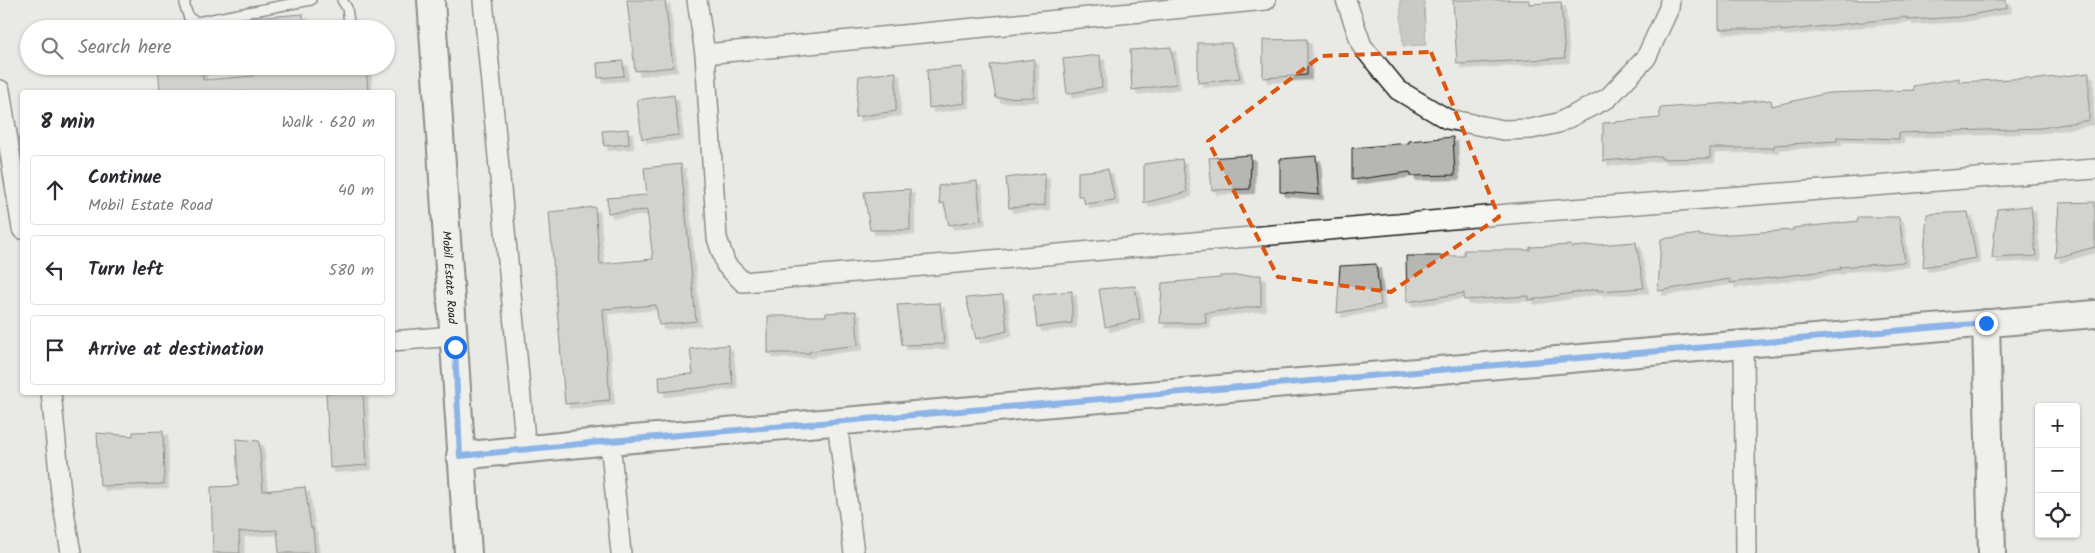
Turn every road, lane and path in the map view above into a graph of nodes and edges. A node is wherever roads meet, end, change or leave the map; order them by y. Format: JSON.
{"nodes":[{"id":1,"x":185,"y":0,"type":"edge"},
{"id":2,"x":311,"y":0,"type":"edge"},
{"id":3,"x":342,"y":0,"type":"edge"},
{"id":4,"x":431,"y":0,"type":"edge"},
{"id":5,"x":483,"y":0,"type":"edge"},
{"id":6,"x":697,"y":0,"type":"edge"},
{"id":7,"x":1266,"y":0,"type":"edge"},
{"id":8,"x":1346,"y":0,"type":"edge"},
{"id":9,"x":1670,"y":0,"type":"edge"},
{"id":10,"x":193,"y":20,"type":"edge"},
{"id":11,"x":207,"y":20,"type":"edge"},
{"id":12,"x":349,"y":20,"type":"edge"},
{"id":13,"x":705,"y":54,"type":"junction"},
{"id":14,"x":0,"y":90,"type":"edge"},
{"id":15,"x":2095,"y":169,"type":"edge"},
{"id":16,"x":20,"y":216,"type":"edge"},
{"id":17,"x":2095,"y":314,"type":"edge"},
{"id":18,"x":1986,"y":323,"type":"junction"},
{"id":19,"x":454,"y":336,"type":"junction"},
{"id":20,"x":395,"y":341,"type":"edge"},
{"id":21,"x":1744,"y":344,"type":"junction"},
{"id":22,"x":51,"y":395,"type":"edge"},
{"id":23,"x":837,"y":422,"type":"junction"},
{"id":24,"x":610,"y":441,"type":"junction"},
{"id":25,"x":526,"y":450,"type":"junction"},
{"id":26,"x":460,"y":456,"type":"junction"},
{"id":27,"x":71,"y":553,"type":"edge"},
{"id":28,"x":468,"y":553,"type":"edge"},
{"id":29,"x":621,"y":553,"type":"edge"},
{"id":30,"x":854,"y":553,"type":"edge"},
{"id":31,"x":1746,"y":553,"type":"edge"},
{"id":32,"x":1992,"y":553,"type":"edge"}],
"edges":[{"from":1,"to":10,"type":"lane"},
{"from":2,"to":11,"type":"lane"},
{"from":3,"to":12,"type":"lane"},
{"from":4,"to":19,"type":"street","name":"Mobil Estate Road"},
{"from":5,"to":25,"type":"street"},
{"from":6,"to":13,"type":"street"},
{"from":7,"to":13,"type":"street"},
{"from":8,"to":9,"type":"street"},
{"from":13,"to":15,"type":"street"},
{"from":14,"to":16,"type":"street"},
{"from":17,"to":18,"type":"street"},
{"from":18,"to":21,"type":"street"},
{"from":18,"to":32,"type":"street"},
{"from":19,"to":20,"type":"street"},
{"from":19,"to":26,"type":"street","name":"Mobil Estate Road"},
{"from":21,"to":23,"type":"street"},
{"from":21,"to":31,"type":"street"},
{"from":22,"to":27,"type":"street"},
{"from":23,"to":24,"type":"street"},
{"from":23,"to":30,"type":"street"},
{"from":24,"to":25,"type":"street"},
{"from":24,"to":29,"type":"street"},
{"from":25,"to":26,"type":"street"},
{"from":26,"to":28,"type":"street","name":"Mobil Estate Road"}]}
